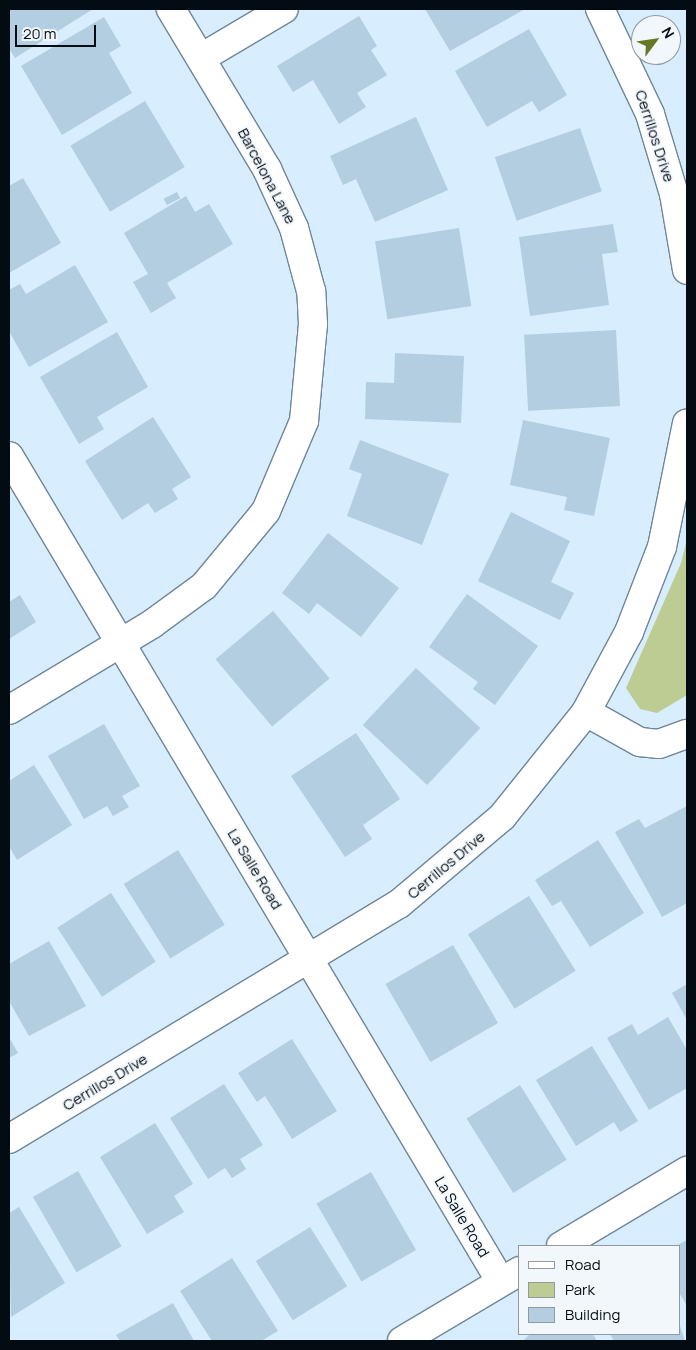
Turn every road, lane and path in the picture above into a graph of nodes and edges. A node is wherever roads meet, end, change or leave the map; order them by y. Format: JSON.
{"nodes":[{"id":1,"x":171,"y":9,"type":"edge"},
{"id":2,"x":284,"y":9,"type":"edge"},
{"id":3,"x":600,"y":9,"type":"edge"},
{"id":4,"x":201,"y":58,"type":"junction"},
{"id":5,"x":687,"y":270,"type":"edge"},
{"id":6,"x":687,"y":424,"type":"edge"},
{"id":7,"x":9,"y":456,"type":"edge"},
{"id":8,"x":120,"y":643,"type":"junction"},
{"id":9,"x":9,"y":710,"type":"edge"},
{"id":10,"x":586,"y":712,"type":"junction"},
{"id":11,"x":687,"y":734,"type":"edge"},
{"id":12,"x":309,"y":960,"type":"junction"},
{"id":13,"x":9,"y":1139,"type":"edge"},
{"id":14,"x":687,"y":1171,"type":"edge"},
{"id":15,"x":563,"y":1245,"type":"edge"},
{"id":16,"x":510,"y":1277,"type":"edge"},
{"id":17,"x":402,"y":1341,"type":"edge"}],
"edges":[{"from":1,"to":4,"type":"street","name":"Barcelona Lane"},
{"from":2,"to":4,"type":"street"},
{"from":3,"to":5,"type":"street","name":"Cerrillos Drive"},
{"from":4,"to":8,"type":"street","name":"Barcelona Lane"},
{"from":6,"to":10,"type":"street","name":"Cerrillos Drive"},
{"from":7,"to":8,"type":"street","name":"La Salle Road"},
{"from":8,"to":9,"type":"street","name":"Barcelona Lane"},
{"from":8,"to":12,"type":"street","name":"La Salle Road"},
{"from":10,"to":11,"type":"street"},
{"from":10,"to":12,"type":"street","name":"Cerrillos Drive"},
{"from":12,"to":13,"type":"street","name":"Cerrillos Drive"},
{"from":12,"to":16,"type":"street","name":"La Salle Road"},
{"from":14,"to":15,"type":"street"},
{"from":16,"to":17,"type":"street"}]}
